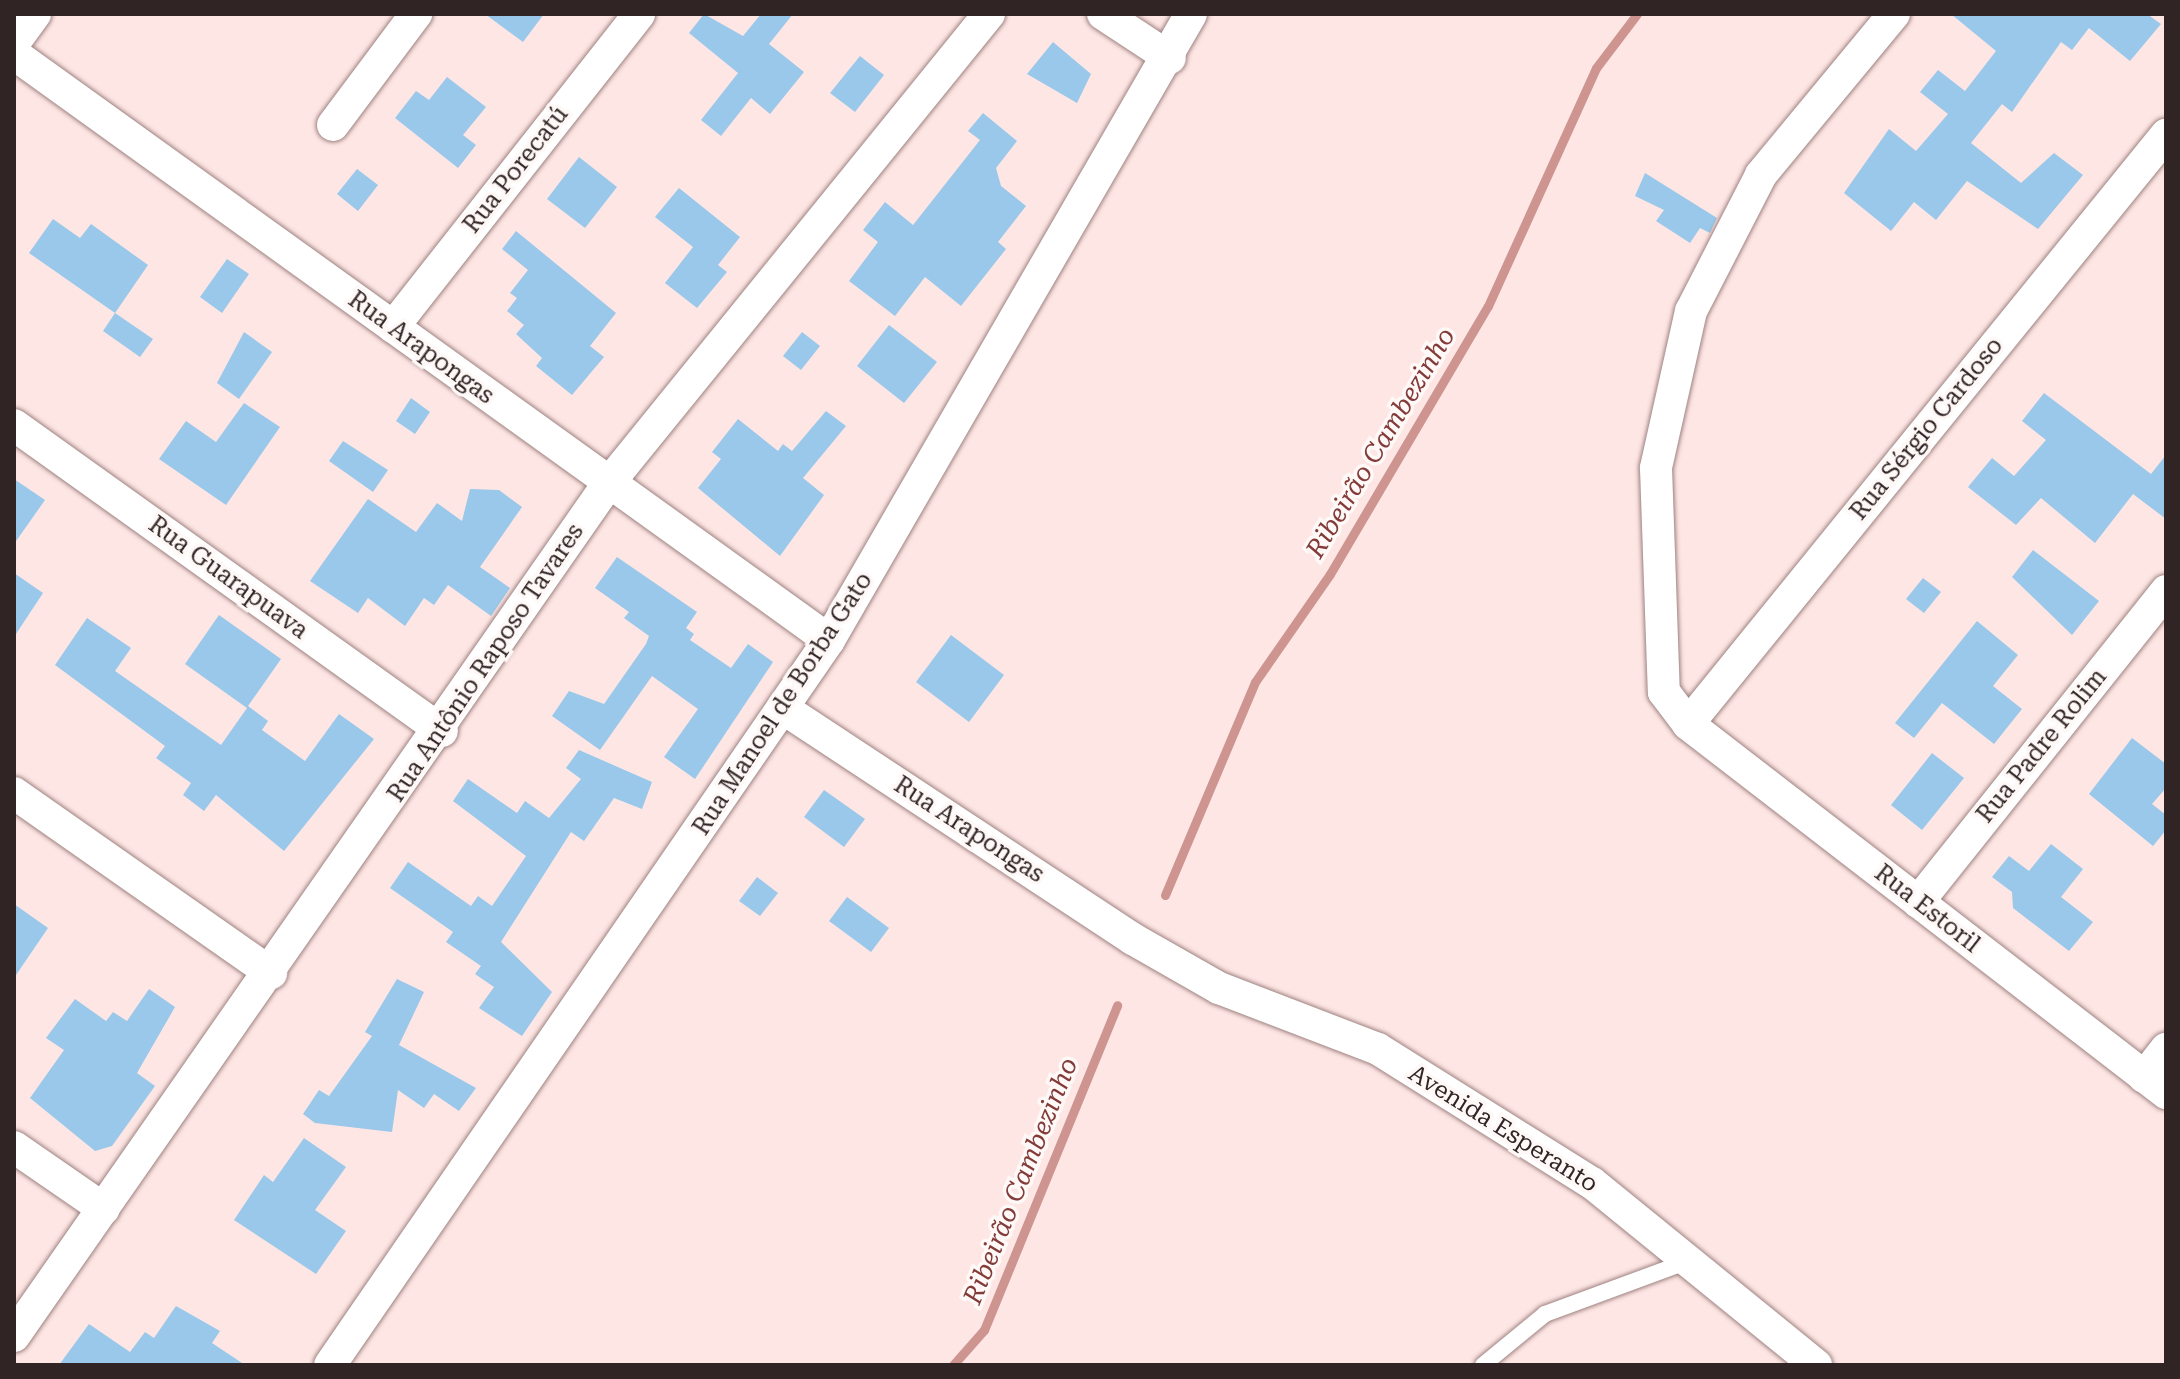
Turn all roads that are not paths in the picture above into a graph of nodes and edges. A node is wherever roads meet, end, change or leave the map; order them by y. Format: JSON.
{"nodes":[{"id":1,"x":35,"y":14,"type":"edge"},
{"id":2,"x":416,"y":14,"type":"edge"},
{"id":3,"x":639,"y":14,"type":"edge"},
{"id":4,"x":989,"y":14,"type":"edge"},
{"id":5,"x":1103,"y":14,"type":"edge"},
{"id":6,"x":1191,"y":14,"type":"edge"},
{"id":7,"x":1894,"y":14,"type":"edge"},
{"id":8,"x":14,"y":43,"type":"edge"},
{"id":9,"x":14,"y":54,"type":"edge"},
{"id":10,"x":1170,"y":58,"type":"junction"},
{"id":11,"x":333,"y":125,"type":"dead end"},
{"id":12,"x":2166,"y":135,"type":"edge"},
{"id":13,"x":393,"y":327,"type":"junction"},
{"id":14,"x":14,"y":425,"type":"edge"},
{"id":15,"x":608,"y":484,"type":"junction"},
{"id":16,"x":2166,"y":591,"type":"edge"},
{"id":17,"x":829,"y":640,"type":"junction"},
{"id":18,"x":784,"y":709,"type":"junction"},
{"id":19,"x":1688,"y":724,"type":"junction"},
{"id":20,"x":442,"y":731,"type":"junction"},
{"id":21,"x":14,"y":793,"type":"edge"},
{"id":22,"x":1918,"y":902,"type":"junction"},
{"id":23,"x":1154,"y":951,"type":"joint"},
{"id":24,"x":271,"y":973,"type":"junction"},
{"id":25,"x":2166,"y":1049,"type":"edge"},
{"id":26,"x":2155,"y":1085,"type":"edge"},
{"id":27,"x":14,"y":1147,"type":"edge"},
{"id":28,"x":104,"y":1209,"type":"junction"},
{"id":29,"x":1688,"y":1261,"type":"junction"},
{"id":30,"x":14,"y":1336,"type":"edge"},
{"id":31,"x":330,"y":1365,"type":"edge"},
{"id":32,"x":1483,"y":1365,"type":"edge"},
{"id":33,"x":1816,"y":1365,"type":"edge"}],
"edges":[{"from":1,"to":8,"type":"street"},
{"from":2,"to":11,"type":"street"},
{"from":3,"to":13,"type":"street","name":"Rua Porecatú"},
{"from":4,"to":15,"type":"street","name":"Rua Antônio Raposo Tavares"},
{"from":5,"to":10,"type":"street"},
{"from":6,"to":10,"type":"street","name":"Rua Manoel de Borba Gato"},
{"from":7,"to":19,"type":"street","name":"Rua Estoril"},
{"from":9,"to":13,"type":"street","name":"Rua Arapongas"},
{"from":10,"to":17,"type":"street","name":"Rua Manoel de Borba Gato"},
{"from":12,"to":19,"type":"street","name":"Rua Sérgio Cardoso"},
{"from":13,"to":15,"type":"street","name":"Rua Arapongas"},
{"from":14,"to":20,"type":"street","name":"Rua Guarapuava"},
{"from":15,"to":17,"type":"street","name":"Rua Arapongas"},
{"from":15,"to":20,"type":"street","name":"Rua Antônio Raposo Tavares"},
{"from":16,"to":22,"type":"street","name":"Rua Padre Rolim"},
{"from":17,"to":18,"type":"street","name":"Rua Manoel de Borba Gato"},
{"from":18,"to":23,"type":"street","name":"Rua Arapongas"},
{"from":18,"to":31,"type":"street","name":"Rua Manoel de Borba Gato"},
{"from":19,"to":22,"type":"street","name":"Rua Estoril"},
{"from":20,"to":24,"type":"street","name":"Rua Antônio Raposo Tavares"},
{"from":21,"to":24,"type":"street"},
{"from":22,"to":26,"type":"street","name":"Rua Estoril"},
{"from":23,"to":29,"type":"street","name":"Avenida Esperanto"},
{"from":24,"to":28,"type":"street","name":"Rua Antônio Raposo Tavares"},
{"from":25,"to":26,"type":"street"},
{"from":27,"to":28,"type":"street"},
{"from":28,"to":30,"type":"street","name":"Rua Antônio Raposo Tavares"},
{"from":29,"to":32,"type":"lane"},
{"from":29,"to":33,"type":"street","name":"Avenida Esperanto"}]}
